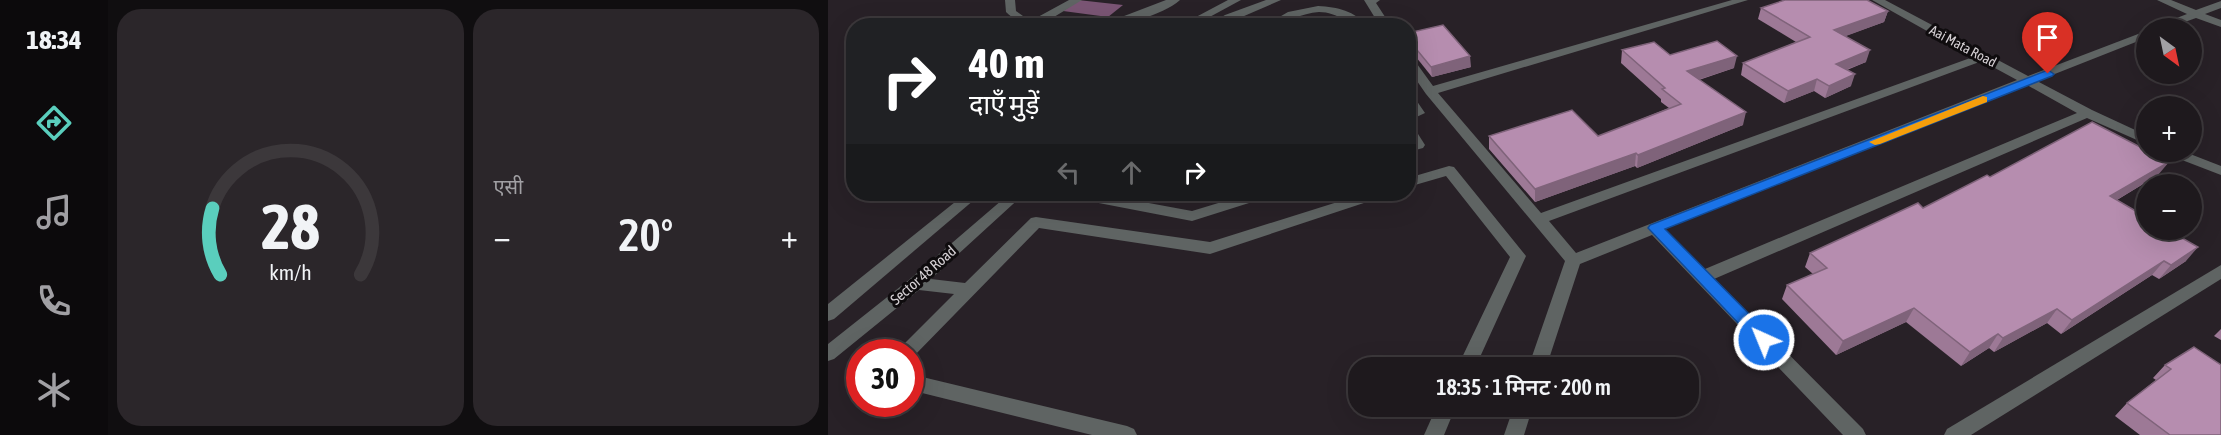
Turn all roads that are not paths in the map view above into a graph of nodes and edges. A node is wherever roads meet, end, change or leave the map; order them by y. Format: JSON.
{"nodes":[{"id":1,"x":1010,"y":0,"type":"edge"},
{"id":2,"x":1077,"y":0,"type":"edge"},
{"id":3,"x":1175,"y":0,"type":"edge"},
{"id":4,"x":1236,"y":0,"type":"edge"},
{"id":5,"x":1276,"y":0,"type":"edge"},
{"id":6,"x":1375,"y":0,"type":"edge"},
{"id":7,"x":1743,"y":0,"type":"edge"},
{"id":8,"x":1878,"y":0,"type":"edge"},
{"id":9,"x":2162,"y":0,"type":"edge"},
{"id":10,"x":2221,"y":4,"type":"edge"},
{"id":11,"x":2196,"y":14,"type":"junction"},
{"id":12,"x":1019,"y":18,"type":"edge"},
{"id":13,"x":1044,"y":18,"type":"edge"},
{"id":14,"x":1132,"y":18,"type":"edge"},
{"id":15,"x":1200,"y":18,"type":"edge"},
{"id":16,"x":1227,"y":18,"type":"edge"},
{"id":17,"x":1285,"y":18,"type":"edge"},
{"id":18,"x":1358,"y":18,"type":"edge"},
{"id":19,"x":1381,"y":18,"type":"edge"},
{"id":20,"x":2186,"y":18,"type":"edge"},
{"id":21,"x":2221,"y":24,"type":"edge"},
{"id":22,"x":2136,"y":38,"type":"edge"},
{"id":23,"x":1983,"y":57,"type":"junction"},
{"id":24,"x":1416,"y":71,"type":"edge"},
{"id":25,"x":2028,"y":81,"type":"junction"},
{"id":26,"x":1430,"y":91,"type":"junction"},
{"id":27,"x":2087,"y":113,"type":"junction"},
{"id":28,"x":2136,"y":135,"type":"edge"},
{"id":29,"x":2199,"y":162,"type":"edge"},
{"id":30,"x":2221,"y":171,"type":"edge"},
{"id":31,"x":1416,"y":180,"type":"edge"},
{"id":32,"x":965,"y":201,"type":"edge"},
{"id":33,"x":1009,"y":201,"type":"edge"},
{"id":34,"x":1114,"y":201,"type":"edge"},
{"id":35,"x":1240,"y":201,"type":"edge"},
{"id":36,"x":1355,"y":201,"type":"edge"},
{"id":37,"x":1539,"y":219,"type":"junction"},
{"id":38,"x":1655,"y":228,"type":"junction"},
{"id":39,"x":1573,"y":260,"type":"junction"},
{"id":40,"x":2221,"y":271,"type":"edge"},
{"id":41,"x":1702,"y":277,"type":"junction"},
{"id":42,"x":916,"y":283,"type":"junction"},
{"id":43,"x":970,"y":290,"type":"junction"},
{"id":44,"x":828,"y":314,"type":"edge"},
{"id":45,"x":920,"y":339,"type":"edge"},
{"id":46,"x":828,"y":354,"type":"edge"},
{"id":47,"x":1471,"y":357,"type":"edge"},
{"id":48,"x":1541,"y":357,"type":"edge"},
{"id":49,"x":924,"y":385,"type":"edge"},
{"id":50,"x":1442,"y":417,"type":"edge"},
{"id":51,"x":1520,"y":417,"type":"edge"},
{"id":52,"x":1126,"y":435,"type":"edge"},
{"id":53,"x":1434,"y":435,"type":"edge"},
{"id":54,"x":1514,"y":435,"type":"edge"},
{"id":55,"x":1856,"y":435,"type":"edge"},
{"id":56,"x":1954,"y":435,"type":"edge"}],
"edges":[{"from":1,"to":12,"type":"street"},
{"from":2,"to":13,"type":"street"},
{"from":3,"to":14,"type":"street"},
{"from":4,"to":15,"type":"street"},
{"from":5,"to":16,"type":"street"},
{"from":6,"to":19,"type":"street"},
{"from":7,"to":26,"type":"street"},
{"from":8,"to":23,"type":"street","name":"Aai Mata Road"},
{"from":9,"to":11,"type":"street"},
{"from":10,"to":11,"type":"street"},
{"from":11,"to":20,"type":"street"},
{"from":11,"to":21,"type":"street"},
{"from":17,"to":18,"type":"street"},
{"from":22,"to":25,"type":"street"},
{"from":23,"to":25,"type":"street","name":"Aai Mata Road"},
{"from":23,"to":37,"type":"street"},
{"from":24,"to":26,"type":"street"},
{"from":25,"to":27,"type":"street","name":"Aai Mata Road"},
{"from":25,"to":38,"type":"street"},
{"from":26,"to":37,"type":"street"},
{"from":27,"to":28,"type":"street","name":"Aai Mata Road"},
{"from":27,"to":41,"type":"street"},
{"from":29,"to":30,"type":"street"},
{"from":31,"to":47,"type":"street"},
{"from":32,"to":44,"type":"street","name":"Sector 48 Road"},
{"from":33,"to":42,"type":"street","name":"Sector 48 Road"},
{"from":34,"to":35,"type":"street"},
{"from":36,"to":43,"type":"street"},
{"from":37,"to":39,"type":"street"},
{"from":38,"to":39,"type":"street"},
{"from":38,"to":41,"type":"street"},
{"from":39,"to":48,"type":"street"},
{"from":40,"to":56,"type":"street"},
{"from":41,"to":55,"type":"street"},
{"from":42,"to":43,"type":"street"},
{"from":42,"to":46,"type":"street","name":"Sector 48 Road"},
{"from":43,"to":45,"type":"street"},
{"from":49,"to":52,"type":"street"},
{"from":50,"to":53,"type":"street"},
{"from":51,"to":54,"type":"street"}]}
